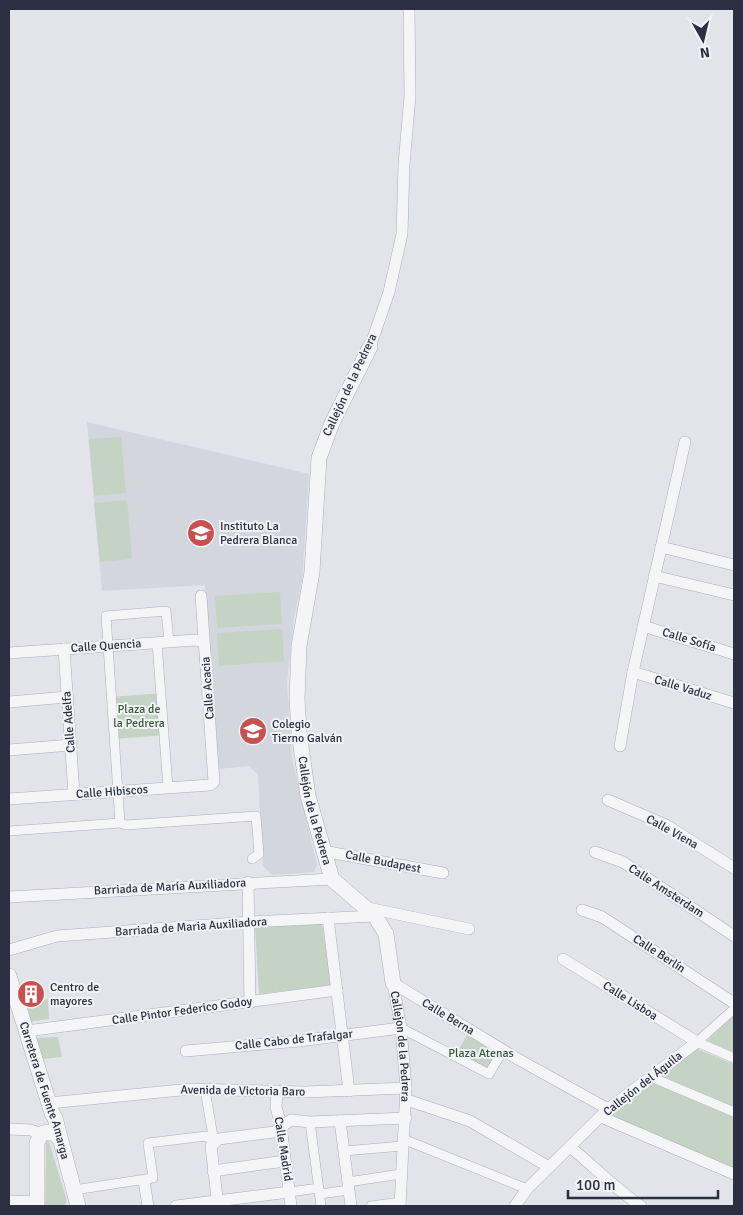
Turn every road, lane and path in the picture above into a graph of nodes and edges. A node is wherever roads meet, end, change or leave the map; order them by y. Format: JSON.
{"nodes":[{"id":1,"x":409,"y":9,"type":"edge"},
{"id":2,"x":370,"y":347,"type":"joint"},
{"id":3,"x":685,"y":442,"type":"dead end"},
{"id":4,"x":661,"y":547,"type":"junction"},
{"id":5,"x":734,"y":565,"type":"edge"},
{"id":6,"x":654,"y":576,"type":"junction"},
{"id":7,"x":734,"y":595,"type":"edge"},
{"id":8,"x":201,"y":596,"type":"dead end"},
{"id":9,"x":643,"y":626,"type":"junction"},
{"id":10,"x":169,"y":642,"type":"junction"},
{"id":11,"x":203,"y":642,"type":"junction"},
{"id":12,"x":157,"y":643,"type":"junction"},
{"id":13,"x":109,"y":646,"type":"junction"},
{"id":14,"x":64,"y":649,"type":"junction"},
{"id":15,"x":9,"y":653,"type":"edge"},
{"id":16,"x":734,"y":654,"type":"edge"},
{"id":17,"x":633,"y":672,"type":"junction"},
{"id":18,"x":67,"y":697,"type":"junction"},
{"id":19,"x":9,"y":702,"type":"edge"},
{"id":20,"x":734,"y":703,"type":"edge"},
{"id":21,"x":70,"y":745,"type":"junction"},
{"id":22,"x":620,"y":746,"type":"dead end"},
{"id":23,"x":9,"y":750,"type":"edge"},
{"id":24,"x":214,"y":782,"type":"joint"},
{"id":25,"x":168,"y":788,"type":"junction"},
{"id":26,"x":118,"y":791,"type":"junction"},
{"id":27,"x":74,"y":794,"type":"junction"},
{"id":28,"x":9,"y":799,"type":"edge"},
{"id":29,"x":608,"y":800,"type":"dead end"},
{"id":30,"x":123,"y":824,"type":"junction"},
{"id":31,"x":9,"y":831,"type":"edge"},
{"id":32,"x":323,"y":850,"type":"junction"},
{"id":33,"x":595,"y":852,"type":"dead end"},
{"id":34,"x":252,"y":859,"type":"dead end"},
{"id":35,"x":734,"y":868,"type":"edge"},
{"id":36,"x":443,"y":873,"type":"dead end"},
{"id":37,"x":332,"y":879,"type":"junction"},
{"id":38,"x":248,"y":882,"type":"junction"},
{"id":39,"x":9,"y":897,"type":"edge"},
{"id":40,"x":582,"y":910,"type":"dead end"},
{"id":41,"x":370,"y":912,"type":"junction"},
{"id":42,"x":328,"y":918,"type":"junction"},
{"id":43,"x":250,"y":922,"type":"junction"},
{"id":44,"x":469,"y":929,"type":"dead end"},
{"id":45,"x":734,"y":936,"type":"edge"},
{"id":46,"x":9,"y":950,"type":"edge"},
{"id":47,"x":563,"y":959,"type":"dead end"},
{"id":48,"x":10,"y":980,"type":"edge"},
{"id":49,"x":393,"y":983,"type":"junction"},
{"id":50,"x":337,"y":990,"type":"junction"},
{"id":51,"x":250,"y":1003,"type":"junction"},
{"id":52,"x":734,"y":1003,"type":"edge"},
{"id":53,"x":734,"y":1009,"type":"edge"},
{"id":54,"x":401,"y":1028,"type":"junction"},
{"id":55,"x":27,"y":1031,"type":"junction"},
{"id":56,"x":344,"y":1036,"type":"junction"},
{"id":57,"x":697,"y":1042,"type":"junction"},
{"id":58,"x":503,"y":1050,"type":"junction"},
{"id":59,"x":186,"y":1051,"type":"dead end"},
{"id":60,"x":734,"y":1058,"type":"edge"},
{"id":61,"x":651,"y":1077,"type":"junction"},
{"id":62,"x":205,"y":1090,"type":"junction"},
{"id":63,"x":277,"y":1091,"type":"junction"},
{"id":64,"x":349,"y":1091,"type":"junction"},
{"id":65,"x":406,"y":1094,"type":"junction"},
{"id":66,"x":51,"y":1108,"type":"junction"},
{"id":67,"x":734,"y":1112,"type":"edge"},
{"id":68,"x":604,"y":1113,"type":"junction"},
{"id":69,"x":406,"y":1118,"type":"junction"},
{"id":70,"x":340,"y":1121,"type":"junction"},
{"id":71,"x":310,"y":1122,"type":"junction"},
{"id":72,"x":281,"y":1126,"type":"junction"},
{"id":73,"x":9,"y":1129,"type":"edge"},
{"id":74,"x":48,"y":1135,"type":"junction"},
{"id":75,"x":214,"y":1142,"type":"junction"},
{"id":76,"x":403,"y":1143,"type":"junction"},
{"id":77,"x":570,"y":1147,"type":"junction"},
{"id":78,"x":344,"y":1151,"type":"junction"},
{"id":79,"x":285,"y":1160,"type":"junction"},
{"id":80,"x":549,"y":1167,"type":"junction"},
{"id":81,"x":213,"y":1171,"type":"junction"},
{"id":82,"x":401,"y":1174,"type":"junction"},
{"id":83,"x":734,"y":1174,"type":"edge"},
{"id":84,"x":144,"y":1181,"type":"junction"},
{"id":85,"x":349,"y":1186,"type":"junction"},
{"id":86,"x":527,"y":1189,"type":"junction"},
{"id":87,"x":74,"y":1190,"type":"junction"},
{"id":88,"x":319,"y":1191,"type":"junction"},
{"id":89,"x":289,"y":1192,"type":"junction"},
{"id":90,"x":9,"y":1201,"type":"edge"},
{"id":91,"x":37,"y":1204,"type":"edge"},
{"id":92,"x":218,"y":1204,"type":"edge"},
{"id":93,"x":400,"y":1204,"type":"edge"},
{"id":94,"x":78,"y":1206,"type":"edge"},
{"id":95,"x":148,"y":1206,"type":"edge"},
{"id":96,"x":176,"y":1206,"type":"edge"},
{"id":97,"x":292,"y":1206,"type":"edge"},
{"id":98,"x":321,"y":1206,"type":"edge"},
{"id":99,"x":351,"y":1206,"type":"edge"},
{"id":100,"x":371,"y":1206,"type":"edge"},
{"id":101,"x":515,"y":1206,"type":"edge"},
{"id":102,"x":641,"y":1206,"type":"edge"}],
"edges":[{"from":1,"to":2,"type":"street","name":"Callejón de la Pedrera"},
{"from":2,"to":32,"type":"street","name":"Callejón de la Pedrera"},
{"from":3,"to":4,"type":"street"},
{"from":4,"to":5,"type":"street"},
{"from":4,"to":6,"type":"street"},
{"from":6,"to":7,"type":"street"},
{"from":6,"to":9,"type":"street"},
{"from":8,"to":11,"type":"street","name":"Calle Acacia"},
{"from":9,"to":16,"type":"street","name":"Calle Sofía"},
{"from":9,"to":17,"type":"street"},
{"from":10,"to":11,"type":"street","name":"Calle Quencia"},
{"from":10,"to":12,"type":"street","name":"Calle Quencia"},
{"from":10,"to":13,"type":"street"},
{"from":11,"to":24,"type":"street","name":"Calle Acacia"},
{"from":12,"to":13,"type":"street","name":"Calle Quencia"},
{"from":12,"to":25,"type":"street"},
{"from":13,"to":14,"type":"street","name":"Calle Quencia"},
{"from":13,"to":26,"type":"street"},
{"from":14,"to":15,"type":"street","name":"Calle Quencia"},
{"from":14,"to":18,"type":"street","name":"Calle Adelfa"},
{"from":17,"to":20,"type":"street","name":"Calle Vaduz"},
{"from":17,"to":22,"type":"street"},
{"from":18,"to":19,"type":"street"},
{"from":18,"to":21,"type":"street","name":"Calle Adelfa"},
{"from":21,"to":23,"type":"street"},
{"from":21,"to":27,"type":"street","name":"Calle Adelfa"},
{"from":24,"to":25,"type":"street","name":"Calle Hibiscos"},
{"from":25,"to":26,"type":"street","name":"Calle Hibiscos"},
{"from":26,"to":27,"type":"street","name":"Calle Hibiscos"},
{"from":26,"to":30,"type":"street"},
{"from":27,"to":28,"type":"street","name":"Calle Hibiscos"},
{"from":29,"to":35,"type":"street","name":"Calle Viena"},
{"from":30,"to":31,"type":"street"},
{"from":30,"to":34,"type":"street"},
{"from":32,"to":36,"type":"street","name":"Calle Budapest"},
{"from":32,"to":37,"type":"street","name":"Callejón de la Pedrera"},
{"from":33,"to":45,"type":"street","name":"Calle Amsterdam"},
{"from":37,"to":38,"type":"street","name":"Barriada de María Auxiliadora"},
{"from":37,"to":41,"type":"street","name":"Callejon de la Pedrera"},
{"from":38,"to":39,"type":"street","name":"Barriada de María Auxiliadora"},
{"from":38,"to":43,"type":"street"},
{"from":40,"to":52,"type":"street","name":"Calle Berlín"},
{"from":41,"to":42,"type":"street","name":"Barriada de Maria Auxiliadora"},
{"from":41,"to":44,"type":"street"},
{"from":41,"to":49,"type":"street","name":"Callejon de la Pedrera"},
{"from":42,"to":43,"type":"street","name":"Barriada de Maria Auxiliadora"},
{"from":42,"to":50,"type":"street"},
{"from":43,"to":46,"type":"street","name":"Barriada de Maria Auxiliadora"},
{"from":43,"to":51,"type":"street"},
{"from":47,"to":57,"type":"street","name":"Calle Lisboa"},
{"from":48,"to":55,"type":"street","name":"Carretera de Fuente Amarga"},
{"from":49,"to":54,"type":"street","name":"Callejon de la Pedrera"},
{"from":49,"to":58,"type":"street","name":"Calle Berna"},
{"from":50,"to":51,"type":"street","name":"Calle Pintor Federico Godoy"},
{"from":50,"to":56,"type":"street"},
{"from":51,"to":55,"type":"street","name":"Calle Pintor Federico Godoy"},
{"from":53,"to":57,"type":"street","name":"Callejón del Águila"},
{"from":54,"to":56,"type":"street","name":"Calle Cabo de Trafalgar"},
{"from":54,"to":58,"type":"street"},
{"from":54,"to":65,"type":"street","name":"Callejon de la Pedrera"},
{"from":55,"to":66,"type":"street","name":"Carretera de Fuente Amarga"},
{"from":56,"to":59,"type":"street","name":"Calle Cabo de Trafalgar"},
{"from":56,"to":64,"type":"street"},
{"from":57,"to":60,"type":"street"},
{"from":57,"to":61,"type":"street","name":"Callejón del Águila"},
{"from":58,"to":68,"type":"street","name":"Calle Berna"},
{"from":61,"to":67,"type":"street"},
{"from":61,"to":68,"type":"street","name":"Callejón del Águila"},
{"from":62,"to":63,"type":"street","name":"Avenida de Victoria Baro"},
{"from":62,"to":66,"type":"street","name":"Avenida de Victoria Baro"},
{"from":62,"to":75,"type":"street"},
{"from":63,"to":64,"type":"street","name":"Avenida de Victoria Baro"},
{"from":63,"to":72,"type":"street","name":"Calle Madrid"},
{"from":64,"to":65,"type":"street","name":"Avenida de Victoria Baro"},
{"from":65,"to":69,"type":"street","name":"Callejon de la Pedrera"},
{"from":65,"to":80,"type":"street"},
{"from":66,"to":74,"type":"street","name":"Carretera de Fuente Amarga"},
{"from":68,"to":77,"type":"street","name":"Callejón del Águila"},
{"from":68,"to":83,"type":"street","name":"Calle Berna"},
{"from":69,"to":70,"type":"street"},
{"from":69,"to":76,"type":"street","name":"Callejon de la Pedrera"},
{"from":70,"to":71,"type":"street"},
{"from":70,"to":78,"type":"street"},
{"from":71,"to":72,"type":"street"},
{"from":71,"to":88,"type":"street"},
{"from":72,"to":75,"type":"street"},
{"from":72,"to":79,"type":"street","name":"Calle Madrid"},
{"from":73,"to":74,"type":"street"},
{"from":74,"to":87,"type":"street","name":"Carretera de Fuente Amarga"},
{"from":74,"to":91,"type":"street"},
{"from":75,"to":81,"type":"street"},
{"from":75,"to":84,"type":"street"},
{"from":76,"to":78,"type":"street"},
{"from":76,"to":82,"type":"street","name":"Callejon de la Pedrera"},
{"from":76,"to":86,"type":"street"},
{"from":77,"to":80,"type":"street","name":"Callejón del Águila"},
{"from":77,"to":102,"type":"street"},
{"from":78,"to":85,"type":"street"},
{"from":79,"to":81,"type":"street"},
{"from":79,"to":89,"type":"street","name":"Calle Madrid"},
{"from":80,"to":86,"type":"street","name":"Callejón del Águila"},
{"from":81,"to":92,"type":"street"},
{"from":82,"to":85,"type":"street"},
{"from":82,"to":93,"type":"street","name":"Callejon de la Pedrera"},
{"from":84,"to":87,"type":"street"},
{"from":84,"to":95,"type":"street"},
{"from":85,"to":88,"type":"street"},
{"from":85,"to":99,"type":"street"},
{"from":86,"to":101,"type":"street","name":"Callejón del Águila"},
{"from":87,"to":94,"type":"street","name":"Carretera de Fuente Amarga"},
{"from":88,"to":89,"type":"street"},
{"from":88,"to":98,"type":"street"},
{"from":89,"to":92,"type":"street"},
{"from":89,"to":97,"type":"street","name":"Calle Madrid"},
{"from":90,"to":91,"type":"street"},
{"from":92,"to":96,"type":"street"},
{"from":93,"to":100,"type":"street"}]}
